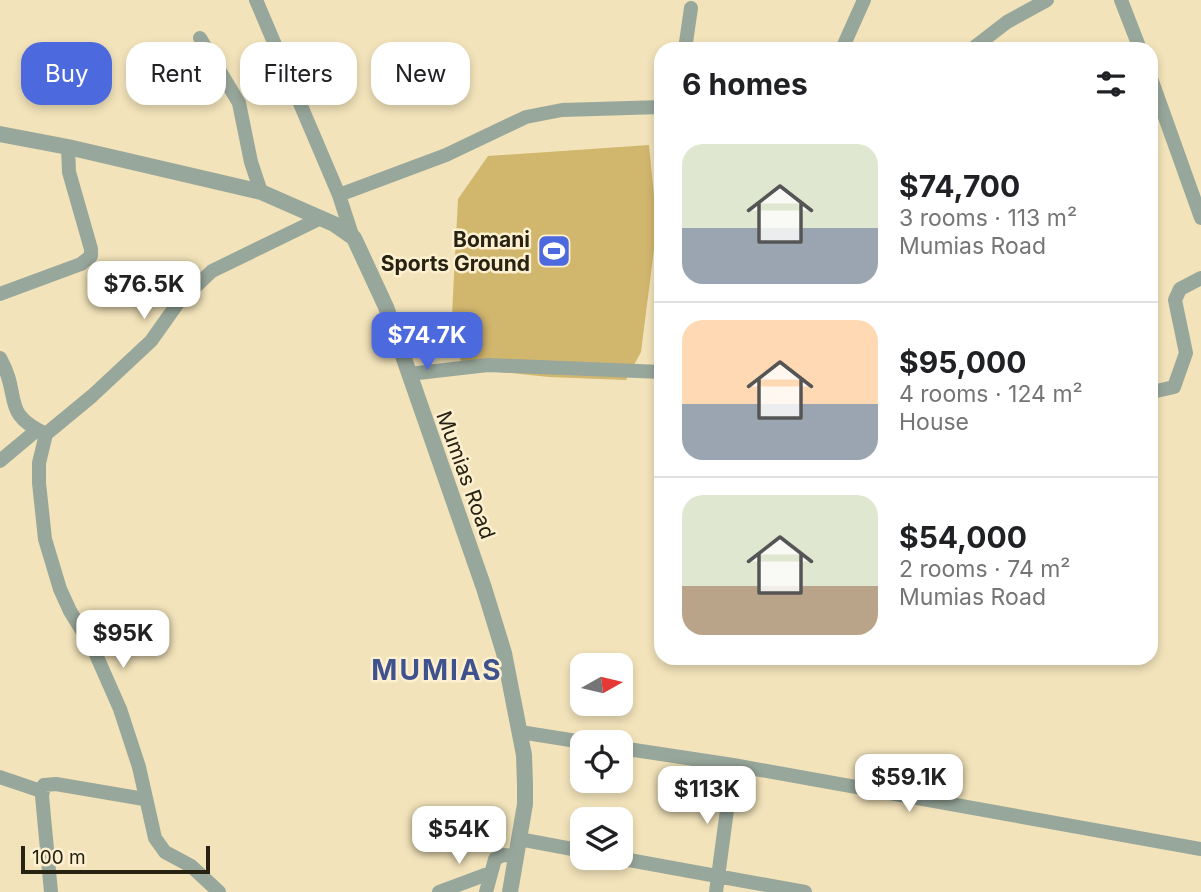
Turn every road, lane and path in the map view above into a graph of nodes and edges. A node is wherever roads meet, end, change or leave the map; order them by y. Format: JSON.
{"nodes":[{"id":1,"x":256,"y":0,"type":"edge"},
{"id":2,"x":864,"y":0,"type":"edge"},
{"id":3,"x":1047,"y":0,"type":"edge"},
{"id":4,"x":1121,"y":0,"type":"edge"},
{"id":5,"x":691,"y":8,"type":"dead end"},
{"id":6,"x":200,"y":38,"type":"dead end"},
{"id":7,"x":686,"y":42,"type":"edge"},
{"id":8,"x":845,"y":42,"type":"edge"},
{"id":9,"x":981,"y":42,"type":"edge"},
{"id":10,"x":1137,"y":42,"type":"edge"},
{"id":11,"x":1158,"y":98,"type":"edge"},
{"id":12,"x":654,"y":107,"type":"edge"},
{"id":13,"x":0,"y":134,"type":"edge"},
{"id":14,"x":68,"y":147,"type":"junction"},
{"id":15,"x":261,"y":192,"type":"junction"},
{"id":16,"x":339,"y":195,"type":"junction"},
{"id":17,"x":1201,"y":218,"type":"edge"},
{"id":18,"x":321,"y":219,"type":"junction"},
{"id":19,"x":352,"y":235,"type":"junction"},
{"id":20,"x":1201,"y":278,"type":"edge"},
{"id":21,"x":0,"y":294,"type":"edge"},
{"id":22,"x":0,"y":358,"type":"edge"},
{"id":23,"x":654,"y":372,"type":"edge"},
{"id":24,"x":409,"y":374,"type":"junction"},
{"id":25,"x":1158,"y":391,"type":"edge"},
{"id":26,"x":41,"y":432,"type":"junction"},
{"id":27,"x":0,"y":461,"type":"edge"},
{"id":28,"x":520,"y":732,"type":"junction"},
{"id":29,"x":570,"y":740,"type":"edge"},
{"id":30,"x":633,"y":750,"type":"edge"},
{"id":31,"x":733,"y":765,"type":"junction"},
{"id":32,"x":0,"y":777,"type":"edge"},
{"id":33,"x":41,"y":791,"type":"junction"},
{"id":34,"x":144,"y":799,"type":"junction"},
{"id":35,"x":518,"y":848,"type":"junction"},
{"id":36,"x":1201,"y":849,"type":"edge"},
{"id":37,"x":570,"y":850,"type":"edge"},
{"id":38,"x":633,"y":861,"type":"edge"},
{"id":39,"x":490,"y":873,"type":"junction"},
{"id":40,"x":718,"y":876,"type":"junction"},
{"id":41,"x":51,"y":892,"type":"edge"},
{"id":42,"x":219,"y":892,"type":"edge"},
{"id":43,"x":439,"y":892,"type":"edge"},
{"id":44,"x":486,"y":892,"type":"edge"},
{"id":45,"x":510,"y":892,"type":"edge"},
{"id":46,"x":716,"y":892,"type":"edge"},
{"id":47,"x":805,"y":892,"type":"edge"}],
"edges":[{"from":1,"to":16,"type":"street"},
{"from":2,"to":8,"type":"street"},
{"from":3,"to":9,"type":"street"},
{"from":4,"to":10,"type":"street"},
{"from":5,"to":7,"type":"street"},
{"from":6,"to":15,"type":"street"},
{"from":11,"to":17,"type":"street"},
{"from":12,"to":16,"type":"street"},
{"from":13,"to":14,"type":"street"},
{"from":14,"to":15,"type":"street"},
{"from":14,"to":21,"type":"street"},
{"from":15,"to":18,"type":"street"},
{"from":16,"to":19,"type":"street"},
{"from":18,"to":19,"type":"street"},
{"from":18,"to":26,"type":"street"},
{"from":19,"to":24,"type":"street","name":"Mumias Road"},
{"from":20,"to":25,"type":"street"},
{"from":22,"to":26,"type":"street"},
{"from":23,"to":24,"type":"street"},
{"from":24,"to":28,"type":"street","name":"Mumias Road"},
{"from":26,"to":27,"type":"street"},
{"from":26,"to":34,"type":"street"},
{"from":28,"to":29,"type":"street"},
{"from":28,"to":35,"type":"street","name":"Mumias Road"},
{"from":30,"to":31,"type":"street"},
{"from":31,"to":36,"type":"street"},
{"from":31,"to":40,"type":"street"},
{"from":32,"to":33,"type":"street"},
{"from":33,"to":34,"type":"street"},
{"from":33,"to":41,"type":"street"},
{"from":34,"to":42,"type":"street"},
{"from":35,"to":37,"type":"street"},
{"from":35,"to":39,"type":"street"},
{"from":35,"to":45,"type":"street","name":"Mumias Road"},
{"from":38,"to":40,"type":"street"},
{"from":39,"to":43,"type":"street"},
{"from":39,"to":44,"type":"street"},
{"from":40,"to":46,"type":"street"},
{"from":40,"to":47,"type":"street"}]}
